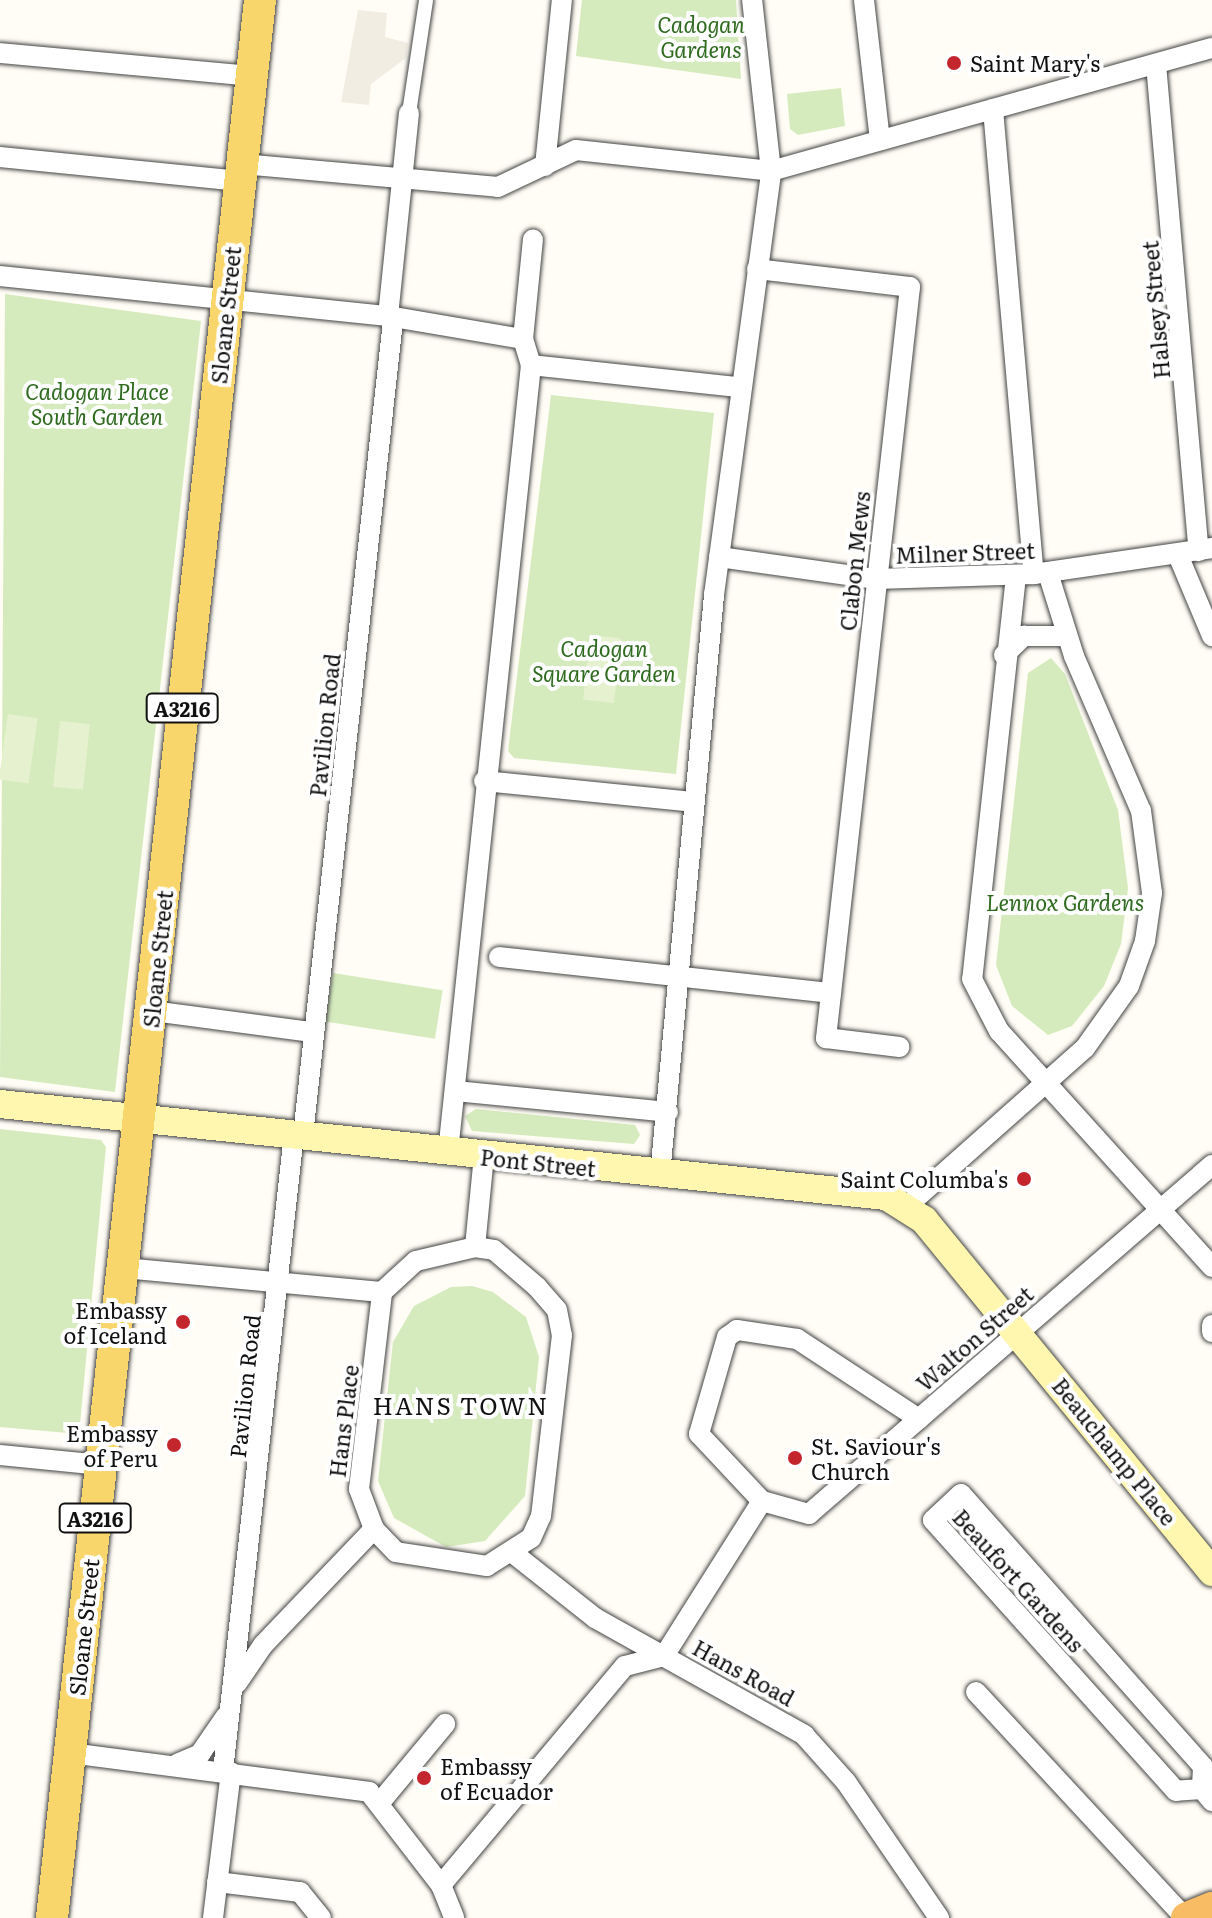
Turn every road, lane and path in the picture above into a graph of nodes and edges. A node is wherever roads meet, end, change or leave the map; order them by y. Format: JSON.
{"nodes":[{"id":1,"x":260,"y":0,"type":"edge"},
{"id":2,"x":426,"y":0,"type":"edge"},
{"id":3,"x":562,"y":0,"type":"edge"},
{"id":4,"x":752,"y":0,"type":"edge"},
{"id":5,"x":864,"y":0,"type":"edge"},
{"id":6,"x":1212,"y":48,"type":"edge"},
{"id":7,"x":0,"y":53,"type":"edge"},
{"id":8,"x":1156,"y":64,"type":"junction"},
{"id":9,"x":252,"y":76,"type":"junction"},
{"id":10,"x":993,"y":109,"type":"junction"},
{"id":11,"x":409,"y":113,"type":"joint"},
{"id":12,"x":880,"y":140,"type":"junction"},
{"id":13,"x":0,"y":157,"type":"edge"},
{"id":14,"x":545,"y":166,"type":"junction"},
{"id":15,"x":771,"y":171,"type":"junction"},
{"id":16,"x":241,"y":173,"type":"junction"},
{"id":17,"x":401,"y":178,"type":"junction"},
{"id":18,"x":533,"y":239,"type":"dead end"},
{"id":19,"x":757,"y":269,"type":"junction"},
{"id":20,"x":0,"y":276,"type":"edge"},
{"id":21,"x":227,"y":298,"type":"junction"},
{"id":22,"x":391,"y":319,"type":"junction"},
{"id":23,"x":523,"y":339,"type":"junction"},
{"id":24,"x":531,"y":365,"type":"junction"},
{"id":25,"x":738,"y":387,"type":"junction"},
{"id":26,"x":1206,"y":550,"type":"edge"},
{"id":27,"x":1178,"y":555,"type":"junction"},
{"id":28,"x":719,"y":557,"type":"junction"},
{"id":29,"x":1033,"y":575,"type":"junction"},
{"id":30,"x":876,"y":579,"type":"junction"},
{"id":31,"x":1067,"y":636,"type":"junction"},
{"id":32,"x":1212,"y":636,"type":"edge"},
{"id":33,"x":1004,"y":655,"type":"junction"},
{"id":34,"x":484,"y":781,"type":"junction"},
{"id":35,"x":693,"y":802,"type":"junction"},
{"id":36,"x":499,"y":957,"type":"dead end"},
{"id":37,"x":676,"y":975,"type":"junction"},
{"id":38,"x":831,"y":993,"type":"junction"},
{"id":39,"x":152,"y":1011,"type":"junction"},
{"id":40,"x":312,"y":1032,"type":"junction"},
{"id":41,"x":899,"y":1047,"type":"dead end"},
{"id":42,"x":1045,"y":1077,"type":"junction"},
{"id":43,"x":455,"y":1091,"type":"junction"},
{"id":44,"x":0,"y":1104,"type":"edge"},
{"id":45,"x":668,"y":1112,"type":"junction"},
{"id":46,"x":140,"y":1118,"type":"junction"},
{"id":47,"x":298,"y":1134,"type":"junction"},
{"id":48,"x":448,"y":1152,"type":"junction"},
{"id":49,"x":484,"y":1156,"type":"junction"},
{"id":50,"x":1212,"y":1165,"type":"edge"},
{"id":51,"x":660,"y":1175,"type":"junction"},
{"id":52,"x":908,"y":1205,"type":"junction"},
{"id":53,"x":1163,"y":1206,"type":"junction"},
{"id":54,"x":475,"y":1247,"type":"junction"},
{"id":55,"x":1212,"y":1267,"type":"edge"},
{"id":56,"x":123,"y":1268,"type":"junction"},
{"id":57,"x":277,"y":1282,"type":"junction"},
{"id":58,"x":382,"y":1292,"type":"junction"},
{"id":59,"x":1212,"y":1325,"type":"edge"},
{"id":60,"x":1016,"y":1332,"type":"junction"},
{"id":61,"x":1212,"y":1332,"type":"edge"},
{"id":62,"x":919,"y":1419,"type":"junction"},
{"id":63,"x":0,"y":1455,"type":"edge"},
{"id":64,"x":102,"y":1465,"type":"junction"},
{"id":65,"x":762,"y":1501,"type":"junction"},
{"id":66,"x":374,"y":1529,"type":"junction"},
{"id":67,"x":513,"y":1553,"type":"junction"},
{"id":68,"x":1212,"y":1572,"type":"edge"},
{"id":69,"x":664,"y":1656,"type":"junction"},
{"id":70,"x":976,"y":1692,"type":"dead end"},
{"id":71,"x":232,"y":1698,"type":"junction"},
{"id":72,"x":445,"y":1724,"type":"dead end"},
{"id":73,"x":70,"y":1753,"type":"junction"},
{"id":74,"x":173,"y":1765,"type":"junction"},
{"id":75,"x":227,"y":1772,"type":"junction"},
{"id":76,"x":1207,"y":1795,"type":"edge"},
{"id":77,"x":382,"y":1800,"type":"junction"},
{"id":78,"x":217,"y":1882,"type":"junction"},
{"id":79,"x":441,"y":1885,"type":"junction"},
{"id":80,"x":1212,"y":1908,"type":"edge"},
{"id":81,"x":454,"y":1915,"type":"edge"},
{"id":82,"x":52,"y":1918,"type":"edge"},
{"id":83,"x":213,"y":1918,"type":"edge"},
{"id":84,"x":321,"y":1918,"type":"edge"},
{"id":85,"x":939,"y":1918,"type":"edge"},
{"id":86,"x":1186,"y":1918,"type":"edge"}],
"edges":[{"from":1,"to":9,"type":"main road","name":"Sloane Street","number":"A3216"},
{"from":2,"to":11,"type":"street","name":"Pavilion Road"},
{"from":3,"to":14,"type":"street"},
{"from":4,"to":15,"type":"street"},
{"from":5,"to":12,"type":"street"},
{"from":6,"to":8,"type":"street"},
{"from":7,"to":9,"type":"street"},
{"from":8,"to":10,"type":"street"},
{"from":8,"to":26,"type":"street","name":"Halsey Street"},
{"from":9,"to":16,"type":"main road","name":"Sloane Street","number":"A3216"},
{"from":10,"to":12,"type":"street"},
{"from":10,"to":29,"type":"street"},
{"from":11,"to":17,"type":"street","name":"Pavilion Road"},
{"from":12,"to":15,"type":"street"},
{"from":13,"to":16,"type":"street"},
{"from":14,"to":15,"type":"street"},
{"from":14,"to":17,"type":"street"},
{"from":15,"to":19,"type":"street"},
{"from":16,"to":17,"type":"street"},
{"from":16,"to":21,"type":"main road","name":"Sloane Street","number":"A3216"},
{"from":17,"to":22,"type":"street","name":"Pavilion Road"},
{"from":18,"to":23,"type":"street"},
{"from":19,"to":25,"type":"street"},
{"from":19,"to":30,"type":"street","name":"Clabon Mews"},
{"from":20,"to":21,"type":"street"},
{"from":21,"to":22,"type":"street"},
{"from":21,"to":39,"type":"main road","name":"Sloane Street","number":"A3216"},
{"from":22,"to":23,"type":"street"},
{"from":22,"to":40,"type":"street","name":"Pavilion Road"},
{"from":23,"to":24,"type":"street"},
{"from":24,"to":25,"type":"street"},
{"from":24,"to":34,"type":"street"},
{"from":25,"to":28,"type":"street"},
{"from":26,"to":27,"type":"street","name":"Milner Street"},
{"from":27,"to":29,"type":"street","name":"Milner Street"},
{"from":27,"to":32,"type":"street"},
{"from":28,"to":30,"type":"street","name":"Milner Street"},
{"from":28,"to":35,"type":"street"},
{"from":29,"to":30,"type":"street","name":"Milner Street"},
{"from":29,"to":31,"type":"street"},
{"from":29,"to":33,"type":"street"},
{"from":30,"to":38,"type":"street","name":"Clabon Mews"},
{"from":31,"to":33,"type":"street"},
{"from":31,"to":42,"type":"street"},
{"from":33,"to":42,"type":"street"},
{"from":34,"to":35,"type":"street"},
{"from":34,"to":43,"type":"street"},
{"from":35,"to":37,"type":"street"},
{"from":36,"to":37,"type":"street"},
{"from":37,"to":38,"type":"street"},
{"from":37,"to":45,"type":"street"},
{"from":38,"to":41,"type":"street","name":"Clabon Mews"},
{"from":39,"to":40,"type":"street"},
{"from":39,"to":46,"type":"main road","name":"Sloane Street","number":"A3216"},
{"from":40,"to":47,"type":"street","name":"Pavilion Road"},
{"from":42,"to":52,"type":"street"},
{"from":42,"to":53,"type":"street"},
{"from":43,"to":45,"type":"street"},
{"from":43,"to":48,"type":"street"},
{"from":44,"to":46,"type":"main road","name":"Pont Street"},
{"from":45,"to":51,"type":"street"},
{"from":46,"to":47,"type":"main road","name":"Pont Street"},
{"from":46,"to":56,"type":"main road","name":"Sloane Street","number":"A3216"},
{"from":47,"to":48,"type":"main road","name":"Pont Street"},
{"from":47,"to":57,"type":"street","name":"Pavilion Road"},
{"from":48,"to":49,"type":"main road","name":"Pont Street"},
{"from":49,"to":51,"type":"main road","name":"Pont Street"},
{"from":49,"to":54,"type":"street"},
{"from":50,"to":53,"type":"street","name":"Walton Street"},
{"from":51,"to":52,"type":"main road","name":"Pont Street"},
{"from":52,"to":60,"type":"main road"},
{"from":53,"to":55,"type":"street"},
{"from":53,"to":60,"type":"street","name":"Walton Street"},
{"from":54,"to":58,"type":"street"},
{"from":54,"to":67,"type":"street"},
{"from":56,"to":57,"type":"street"},
{"from":56,"to":64,"type":"main road","name":"Sloane Street","number":"A3216"},
{"from":57,"to":58,"type":"street"},
{"from":57,"to":71,"type":"street","name":"Pavilion Road"},
{"from":58,"to":66,"type":"street","name":"Hans Place"},
{"from":59,"to":61,"type":"street"},
{"from":60,"to":62,"type":"street","name":"Walton Street"},
{"from":60,"to":68,"type":"main road","name":"Beauchamp Place"},
{"from":62,"to":65,"type":"street","name":"Walton Street"},
{"from":62,"to":65,"type":"street"},
{"from":63,"to":64,"type":"street"},
{"from":64,"to":73,"type":"main road","name":"Sloane Street","number":"A3216"},
{"from":65,"to":69,"type":"street"},
{"from":66,"to":67,"type":"street","name":"Hans Place"},
{"from":66,"to":71,"type":"street"},
{"from":67,"to":69,"type":"street","name":"Hans Road"},
{"from":69,"to":79,"type":"street"},
{"from":69,"to":85,"type":"street","name":"Hans Road"},
{"from":70,"to":86,"type":"street"},
{"from":71,"to":74,"type":"street"},
{"from":71,"to":75,"type":"street","name":"Pavilion Road"},
{"from":72,"to":77,"type":"street"},
{"from":73,"to":74,"type":"street"},
{"from":73,"to":82,"type":"main road","name":"Sloane Street","number":"A3216"},
{"from":74,"to":75,"type":"street"},
{"from":75,"to":77,"type":"street"},
{"from":75,"to":78,"type":"street"},
{"from":76,"to":76,"type":"street","name":"Beaufort Gardens"},
{"from":77,"to":79,"type":"street"},
{"from":78,"to":83,"type":"street"},
{"from":78,"to":84,"type":"street"},
{"from":79,"to":81,"type":"street"},
{"from":80,"to":86,"type":"highway"}]}
